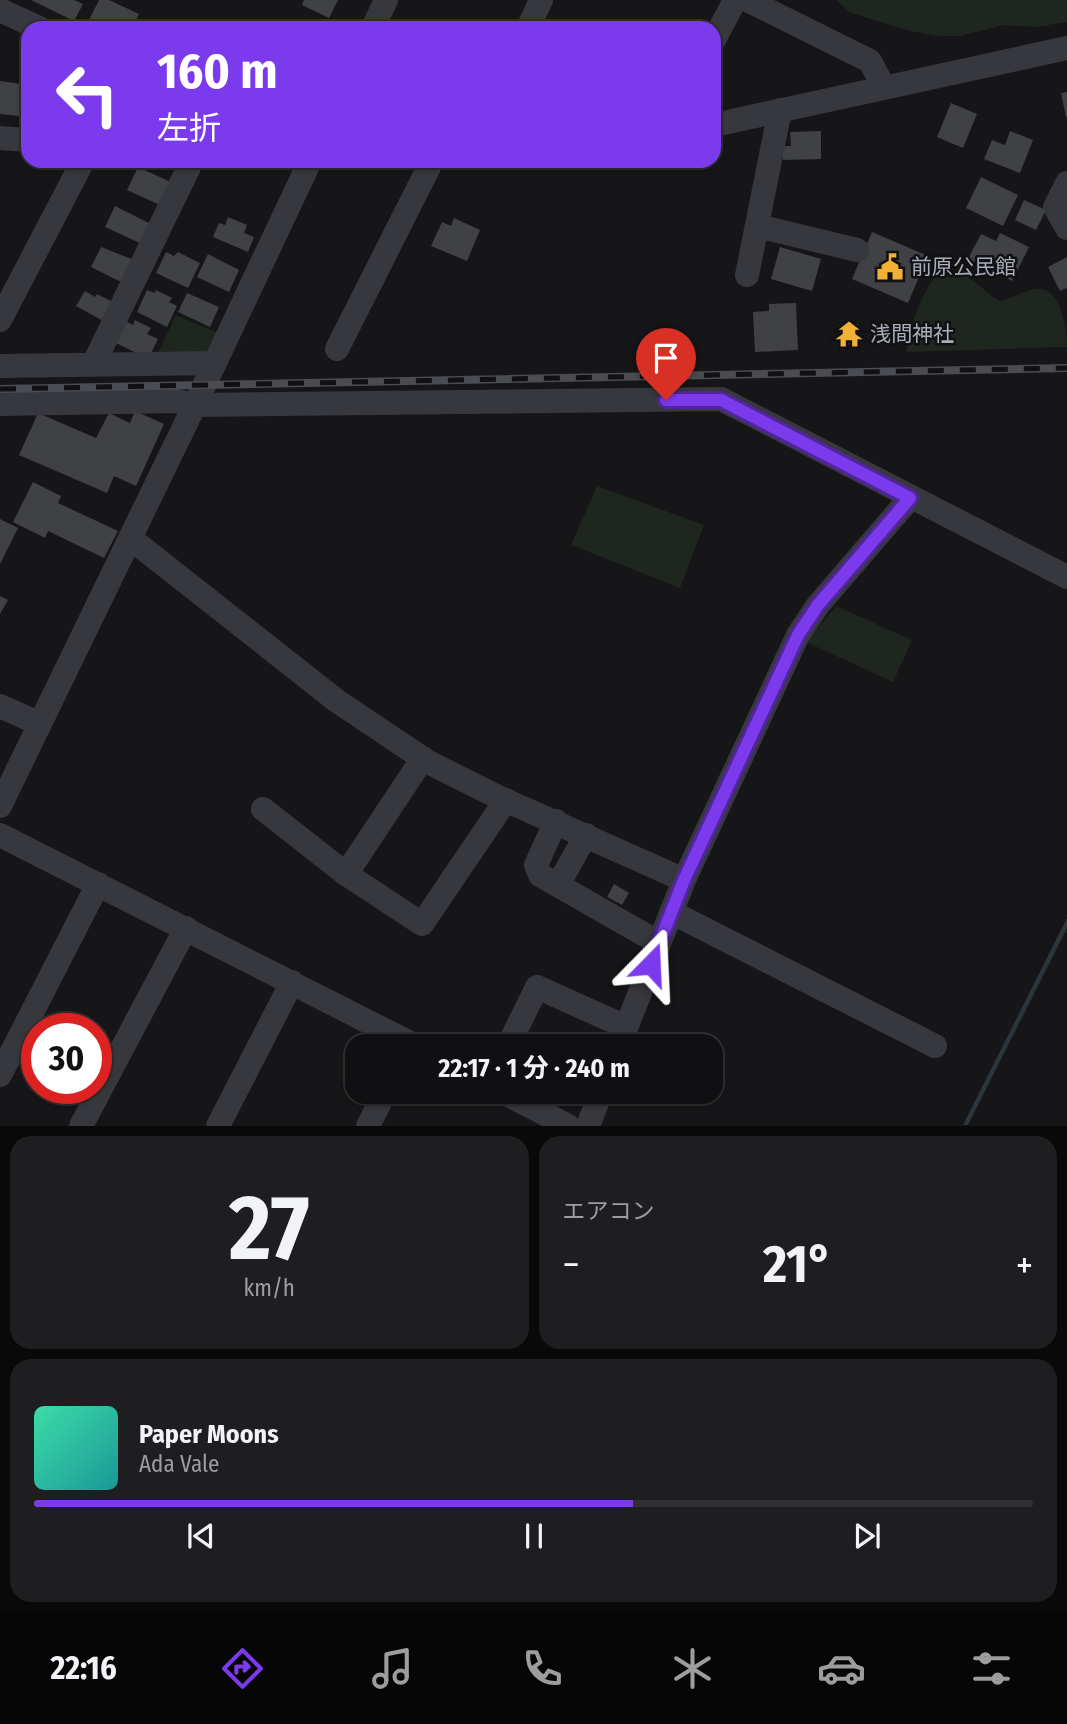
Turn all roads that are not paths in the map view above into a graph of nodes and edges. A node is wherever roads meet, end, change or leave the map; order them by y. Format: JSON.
{"nodes":[{"id":1,"x":386,"y":0,"type":"edge"},
{"id":2,"x":541,"y":0,"type":"edge"},
{"id":3,"x":735,"y":0,"type":"edge"},
{"id":4,"x":747,"y":0,"type":"edge"},
{"id":5,"x":0,"y":10,"type":"edge"},
{"id":6,"x":24,"y":21,"type":"edge"},
{"id":7,"x":376,"y":21,"type":"edge"},
{"id":8,"x":531,"y":21,"type":"edge"},
{"id":9,"x":721,"y":27,"type":"edge"},
{"id":10,"x":1067,"y":48,"type":"edge"},
{"id":11,"x":884,"y":88,"type":"junction"},
{"id":12,"x":780,"y":110,"type":"junction"},
{"id":13,"x":721,"y":123,"type":"edge"},
{"id":14,"x":0,"y":138,"type":"edge"},
{"id":15,"x":21,"y":140,"type":"edge"},
{"id":16,"x":79,"y":168,"type":"edge"},
{"id":17,"x":189,"y":168,"type":"edge"},
{"id":18,"x":307,"y":168,"type":"edge"},
{"id":19,"x":428,"y":168,"type":"edge"},
{"id":20,"x":1067,"y":183,"type":"edge"},
{"id":21,"x":757,"y":226,"type":"junction"},
{"id":22,"x":1067,"y":228,"type":"edge"},
{"id":23,"x":857,"y":250,"type":"dead end"},
{"id":24,"x":747,"y":275,"type":"dead end"},
{"id":25,"x":0,"y":320,"type":"edge"},
{"id":26,"x":337,"y":349,"type":"dead end"},
{"id":27,"x":215,"y":363,"type":"junction"},
{"id":28,"x":93,"y":365,"type":"junction"},
{"id":29,"x":0,"y":366,"type":"edge"},
{"id":30,"x":0,"y":404,"type":"edge"},
{"id":31,"x":195,"y":405,"type":"junction"},
{"id":32,"x":910,"y":498,"type":"junction"},
{"id":33,"x":130,"y":538,"type":"junction"},
{"id":34,"x":1067,"y":578,"type":"edge"},
{"id":35,"x":0,"y":706,"type":"edge"},
{"id":36,"x":40,"y":724,"type":"junction"},
{"id":37,"x":423,"y":758,"type":"junction"},
{"id":38,"x":506,"y":800,"type":"junction"},
{"id":39,"x":0,"y":806,"type":"edge"},
{"id":40,"x":263,"y":809,"type":"dead end"},
{"id":41,"x":556,"y":821,"type":"junction"},
{"id":42,"x":0,"y":835,"type":"edge"},
{"id":43,"x":586,"y":835,"type":"junction"},
{"id":44,"x":346,"y":874,"type":"junction"},
{"id":45,"x":684,"y":880,"type":"junction"},
{"id":46,"x":98,"y":884,"type":"junction"},
{"id":47,"x":558,"y":885,"type":"junction"},
{"id":48,"x":671,"y":912,"type":"junction"},
{"id":49,"x":186,"y":928,"type":"junction"},
{"id":50,"x":659,"y":943,"type":"junction"},
{"id":51,"x":292,"y":982,"type":"junction"},
{"id":52,"x":390,"y":1034,"type":"edge"},
{"id":53,"x":514,"y":1034,"type":"edge"},
{"id":54,"x":617,"y":1034,"type":"edge"},
{"id":55,"x":623,"y":1034,"type":"edge"},
{"id":56,"x":935,"y":1046,"type":"dead end"},
{"id":57,"x":0,"y":1076,"type":"edge"},
{"id":58,"x":379,"y":1104,"type":"edge"},
{"id":59,"x":527,"y":1104,"type":"edge"},
{"id":60,"x":596,"y":1104,"type":"edge"},
{"id":61,"x":81,"y":1125,"type":"edge"},
{"id":62,"x":218,"y":1125,"type":"edge"},
{"id":63,"x":368,"y":1125,"type":"edge"},
{"id":64,"x":568,"y":1125,"type":"edge"},
{"id":65,"x":587,"y":1125,"type":"edge"}],
"edges":[{"from":1,"to":7,"type":"street"},
{"from":2,"to":8,"type":"street"},
{"from":3,"to":9,"type":"street"},
{"from":4,"to":11,"type":"street"},
{"from":5,"to":6,"type":"street"},
{"from":10,"to":11,"type":"street"},
{"from":11,"to":12,"type":"street"},
{"from":12,"to":13,"type":"street"},
{"from":12,"to":21,"type":"street"},
{"from":14,"to":15,"type":"street"},
{"from":16,"to":25,"type":"street"},
{"from":17,"to":28,"type":"street"},
{"from":18,"to":27,"type":"street"},
{"from":19,"to":26,"type":"street"},
{"from":20,"to":22,"type":"street"},
{"from":21,"to":23,"type":"street"},
{"from":21,"to":24,"type":"street"},
{"from":27,"to":28,"type":"street"},
{"from":27,"to":31,"type":"street"},
{"from":28,"to":29,"type":"street"},
{"from":30,"to":31,"type":"street"},
{"from":31,"to":32,"type":"street"},
{"from":31,"to":33,"type":"street"},
{"from":32,"to":34,"type":"street"},
{"from":32,"to":45,"type":"street"},
{"from":33,"to":36,"type":"street"},
{"from":33,"to":37,"type":"street"},
{"from":35,"to":36,"type":"street"},
{"from":36,"to":39,"type":"street"},
{"from":37,"to":38,"type":"street"},
{"from":37,"to":44,"type":"street"},
{"from":38,"to":41,"type":"street"},
{"from":38,"to":44,"type":"street"},
{"from":40,"to":44,"type":"street"},
{"from":41,"to":43,"type":"street"},
{"from":41,"to":47,"type":"street"},
{"from":42,"to":46,"type":"street"},
{"from":43,"to":45,"type":"street"},
{"from":43,"to":47,"type":"street"},
{"from":45,"to":48,"type":"street"},
{"from":46,"to":49,"type":"street"},
{"from":46,"to":57,"type":"street"},
{"from":47,"to":50,"type":"street"},
{"from":48,"to":50,"type":"street"},
{"from":48,"to":56,"type":"street"},
{"from":49,"to":51,"type":"street"},
{"from":49,"to":61,"type":"street"},
{"from":50,"to":55,"type":"street"},
{"from":51,"to":52,"type":"street"},
{"from":51,"to":62,"type":"street"},
{"from":53,"to":54,"type":"street"},
{"from":58,"to":63,"type":"street"},
{"from":59,"to":64,"type":"street"},
{"from":60,"to":65,"type":"street"}]}
